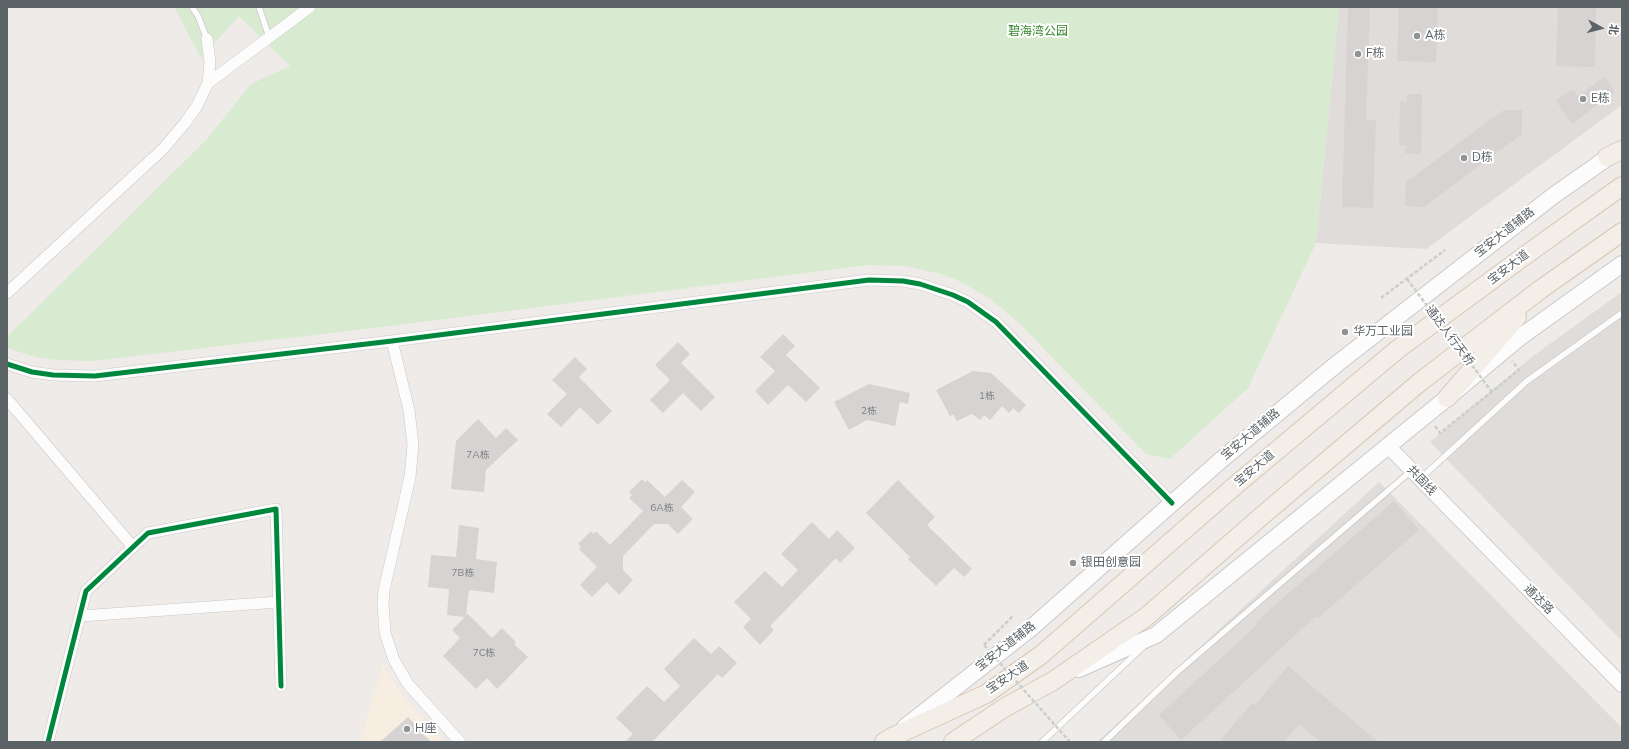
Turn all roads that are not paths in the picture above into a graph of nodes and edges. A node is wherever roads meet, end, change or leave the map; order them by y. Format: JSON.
{"nodes":[{"id":1,"x":192,"y":7,"type":"edge"},
{"id":2,"x":259,"y":7,"type":"edge"},
{"id":3,"x":310,"y":7,"type":"edge"},
{"id":4,"x":270,"y":37,"type":"junction"},
{"id":5,"x":207,"y":40,"type":"joint"},
{"id":6,"x":208,"y":83,"type":"junction"},
{"id":7,"x":1617,"y":152,"type":"edge"},
{"id":8,"x":1622,"y":186,"type":"edge"},
{"id":9,"x":1622,"y":232,"type":"edge"},
{"id":10,"x":1622,"y":264,"type":"edge"},
{"id":11,"x":1541,"y":289,"type":"junction"},
{"id":12,"x":7,"y":293,"type":"edge"},
{"id":13,"x":1622,"y":312,"type":"edge"},
{"id":14,"x":392,"y":341,"type":"junction"},
{"id":15,"x":7,"y":364,"type":"edge"},
{"id":16,"x":1447,"y":398,"type":"junction"},
{"id":17,"x":7,"y":399,"type":"edge"},
{"id":18,"x":1388,"y":446,"type":"junction"},
{"id":19,"x":1416,"y":475,"type":"junction"},
{"id":20,"x":1172,"y":503,"type":"junction"},
{"id":21,"x":1454,"y":515,"type":"joint"},
{"id":22,"x":133,"y":547,"type":"junction"},
{"id":23,"x":279,"y":602,"type":"junction"},
{"id":24,"x":81,"y":616,"type":"junction"},
{"id":25,"x":1156,"y":635,"type":"junction"},
{"id":26,"x":1053,"y":681,"type":"junction"},
{"id":27,"x":1622,"y":685,"type":"edge"},
{"id":28,"x":281,"y":686,"type":"dead end"},
{"id":29,"x":888,"y":740,"type":"edge"},
{"id":30,"x":48,"y":742,"type":"edge"},
{"id":31,"x":460,"y":742,"type":"edge"},
{"id":32,"x":953,"y":742,"type":"edge"},
{"id":33,"x":1042,"y":742,"type":"edge"},
{"id":34,"x":1104,"y":742,"type":"edge"}],
"edges":[{"from":1,"to":5,"type":"lane"},
{"from":2,"to":4,"type":"lane"},
{"from":3,"to":4,"type":"street"},
{"from":4,"to":6,"type":"street"},
{"from":5,"to":6,"type":"street"},
{"from":6,"to":12,"type":"street"},
{"from":7,"to":20,"type":"main road","name":"宝安大道辅路"},
{"from":8,"to":29,"type":"main road","name":"宝安大道"},
{"from":9,"to":11,"type":"main road","name":"宝安大道"},
{"from":10,"to":16,"type":"main road"},
{"from":11,"to":16,"type":"main road"},
{"from":11,"to":26,"type":"main road","name":"宝安大道"},
{"from":13,"to":19,"type":"lane"},
{"from":14,"to":15,"type":"street"},
{"from":14,"to":20,"type":"street"},
{"from":14,"to":31,"type":"street"},
{"from":16,"to":18,"type":"main road"},
{"from":17,"to":22,"type":"street"},
{"from":18,"to":19,"type":"street","name":"共固线"},
{"from":18,"to":25,"type":"main road"},
{"from":19,"to":21,"type":"street","name":"共固线"},
{"from":19,"to":34,"type":"lane"},
{"from":20,"to":29,"type":"main road","name":"宝安大道辅路"},
{"from":21,"to":27,"type":"street","name":"通达路"},
{"from":22,"to":23,"type":"street"},
{"from":22,"to":24,"type":"street"},
{"from":23,"to":24,"type":"street"},
{"from":23,"to":28,"type":"street"},
{"from":24,"to":30,"type":"street"},
{"from":25,"to":26,"type":"main road"},
{"from":25,"to":33,"type":"lane"},
{"from":26,"to":32,"type":"main road","name":"宝安大道"}]}
